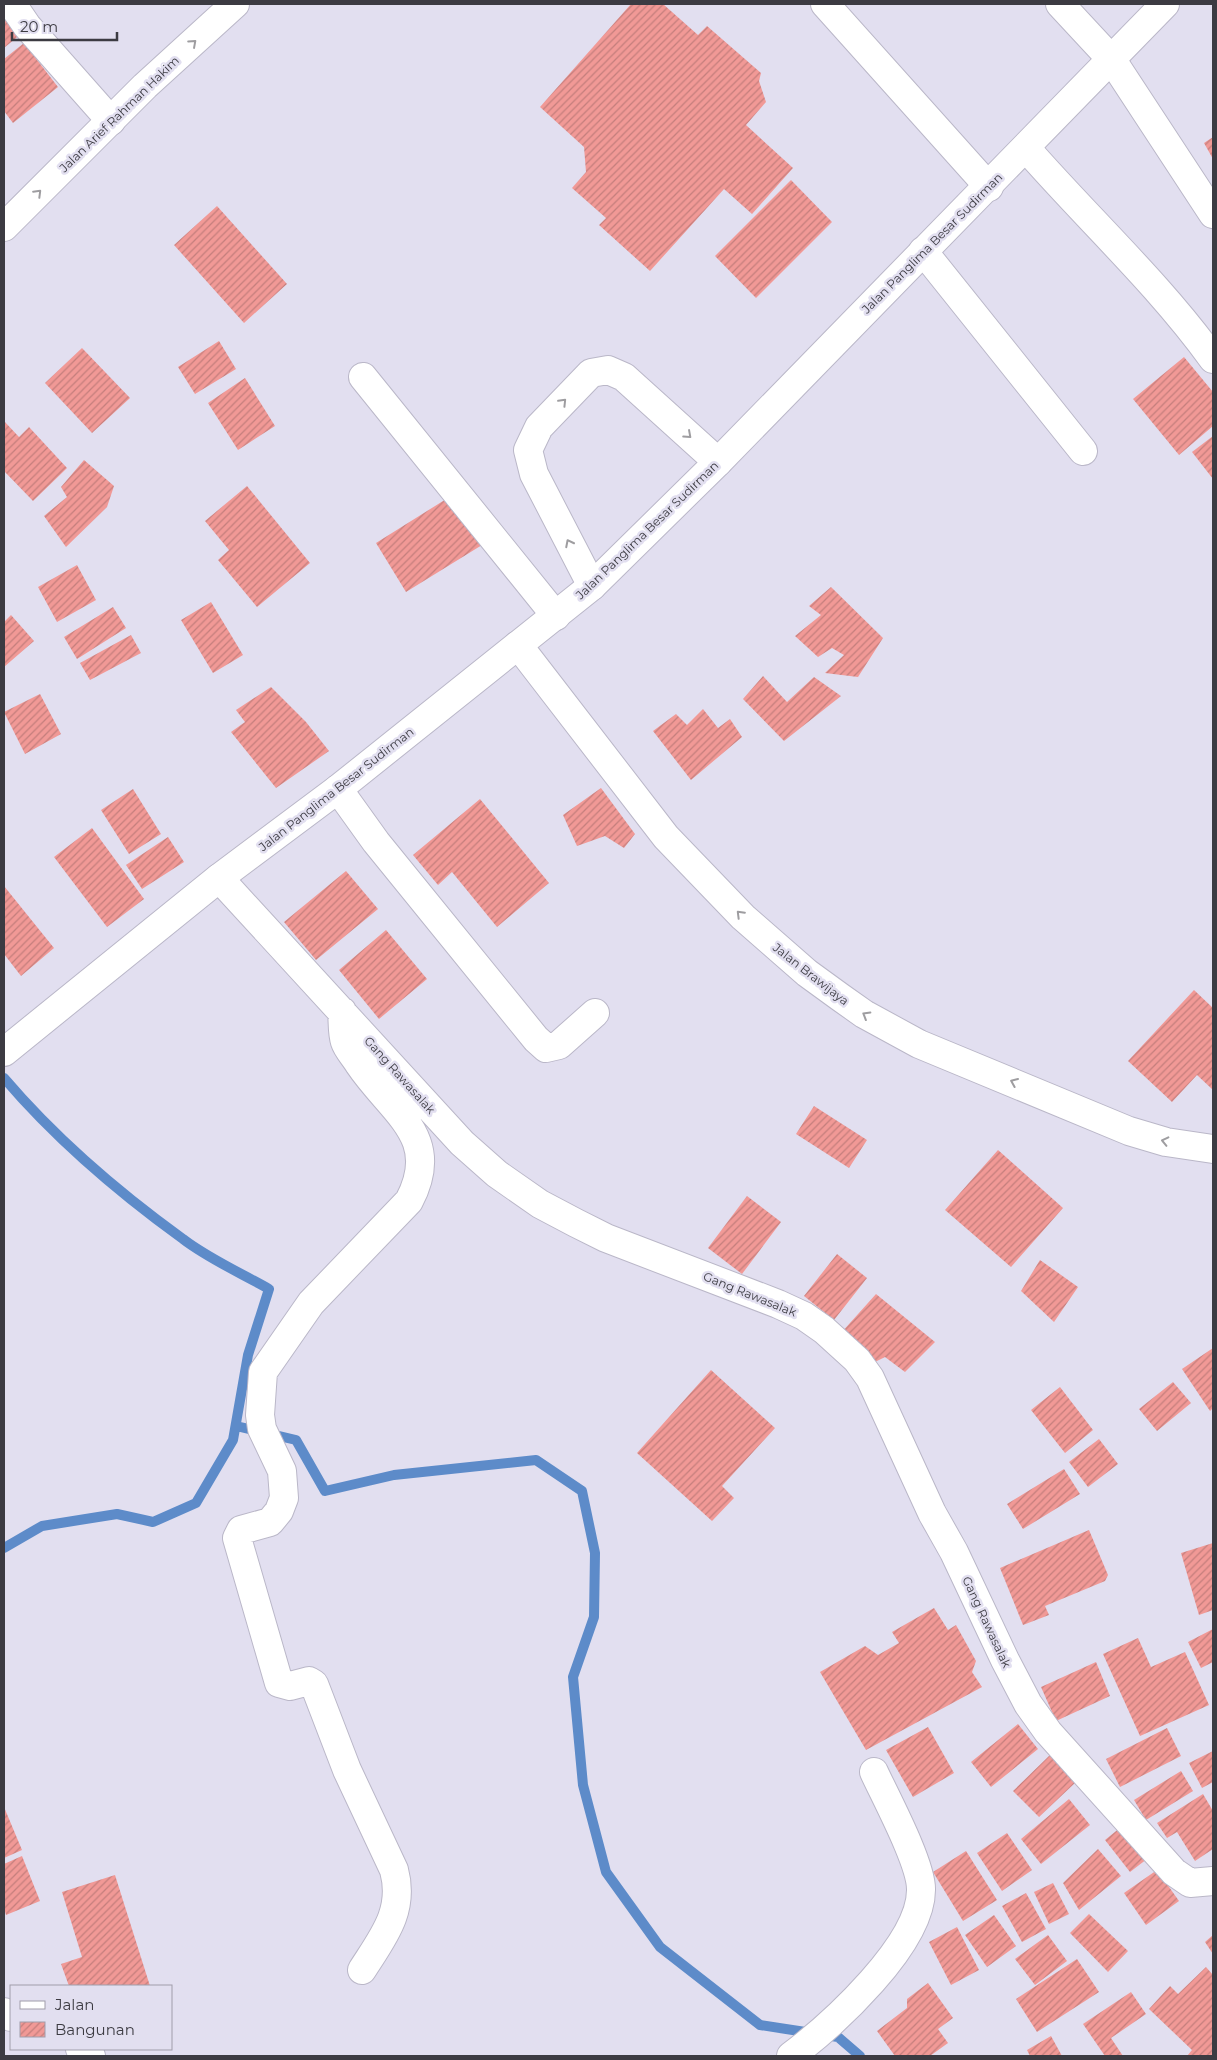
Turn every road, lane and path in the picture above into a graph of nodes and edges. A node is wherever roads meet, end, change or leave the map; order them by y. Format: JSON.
{"nodes":[{"id":1,"x":12,"y":4,"type":"edge"},
{"id":2,"x":236,"y":4,"type":"edge"},
{"id":3,"x":825,"y":4,"type":"edge"},
{"id":4,"x":1060,"y":4,"type":"edge"},
{"id":5,"x":1165,"y":4,"type":"edge"},
{"id":6,"x":1112,"y":60,"type":"junction"},
{"id":7,"x":111,"y":121,"type":"junction"},
{"id":8,"x":1026,"y":148,"type":"junction"},
{"id":9,"x":989,"y":187,"type":"junction"},
{"id":10,"x":1213,"y":214,"type":"edge"},
{"id":11,"x":4,"y":227,"type":"edge"},
{"id":12,"x":923,"y":251,"type":"junction"},
{"id":13,"x":1213,"y":359,"type":"edge"},
{"id":14,"x":363,"y":378,"type":"dead end"},
{"id":15,"x":1083,"y":451,"type":"dead end"},
{"id":16,"x":718,"y":462,"type":"junction"},
{"id":17,"x":592,"y":586,"type":"junction"},
{"id":18,"x":556,"y":616,"type":"junction"},
{"id":19,"x":518,"y":645,"type":"junction"},
{"id":20,"x":338,"y":789,"type":"junction"},
{"id":21,"x":219,"y":878,"type":"junction"},
{"id":22,"x":342,"y":1011,"type":"junction"},
{"id":23,"x":595,"y":1013,"type":"dead end"},
{"id":24,"x":10,"y":1047,"type":"edge"},
{"id":25,"x":1213,"y":1149,"type":"edge"},
{"id":26,"x":874,"y":1772,"type":"dead end"},
{"id":27,"x":1213,"y":1881,"type":"edge"},
{"id":28,"x":362,"y":1970,"type":"dead end"},
{"id":29,"x":791,"y":2056,"type":"edge"}],
"edges":[{"from":1,"to":7,"type":"street"},
{"from":7,"to":2,"type":"street","name":"Jalan Arief Rahman Hakim","one_way":true},
{"from":3,"to":9,"type":"street"},
{"from":4,"to":6,"type":"street"},
{"from":5,"to":6,"type":"street","name":"Jalan Panglima Besar Sudirman"},
{"from":6,"to":8,"type":"street","name":"Jalan Panglima Besar Sudirman"},
{"from":6,"to":10,"type":"street"},
{"from":11,"to":7,"type":"street","name":"Jalan Arief Rahman Hakim","one_way":true},
{"from":8,"to":9,"type":"street","name":"Jalan Panglima Besar Sudirman"},
{"from":8,"to":13,"type":"street"},
{"from":9,"to":12,"type":"street","name":"Jalan Panglima Besar Sudirman"},
{"from":12,"to":15,"type":"street"},
{"from":12,"to":16,"type":"street","name":"Jalan Panglima Besar Sudirman"},
{"from":14,"to":18,"type":"street"},
{"from":16,"to":17,"type":"street","name":"Jalan Panglima Besar Sudirman"},
{"from":17,"to":16,"type":"street","one_way":true},
{"from":17,"to":18,"type":"street","name":"Jalan Panglima Besar Sudirman"},
{"from":18,"to":19,"type":"street","name":"Jalan Panglima Besar Sudirman"},
{"from":19,"to":20,"type":"street","name":"Jalan Panglima Besar Sudirman"},
{"from":25,"to":19,"type":"street","name":"Jalan Brawijaya","one_way":true},
{"from":20,"to":21,"type":"street","name":"Jalan Panglima Besar Sudirman"},
{"from":20,"to":23,"type":"street"},
{"from":21,"to":22,"type":"street","name":"Gang Rawasalak"},
{"from":21,"to":24,"type":"street","name":"Jalan Panglima Besar Sudirman"},
{"from":22,"to":27,"type":"street","name":"Gang Rawasalak"},
{"from":22,"to":28,"type":"street"},
{"from":26,"to":29,"type":"street"}]}
